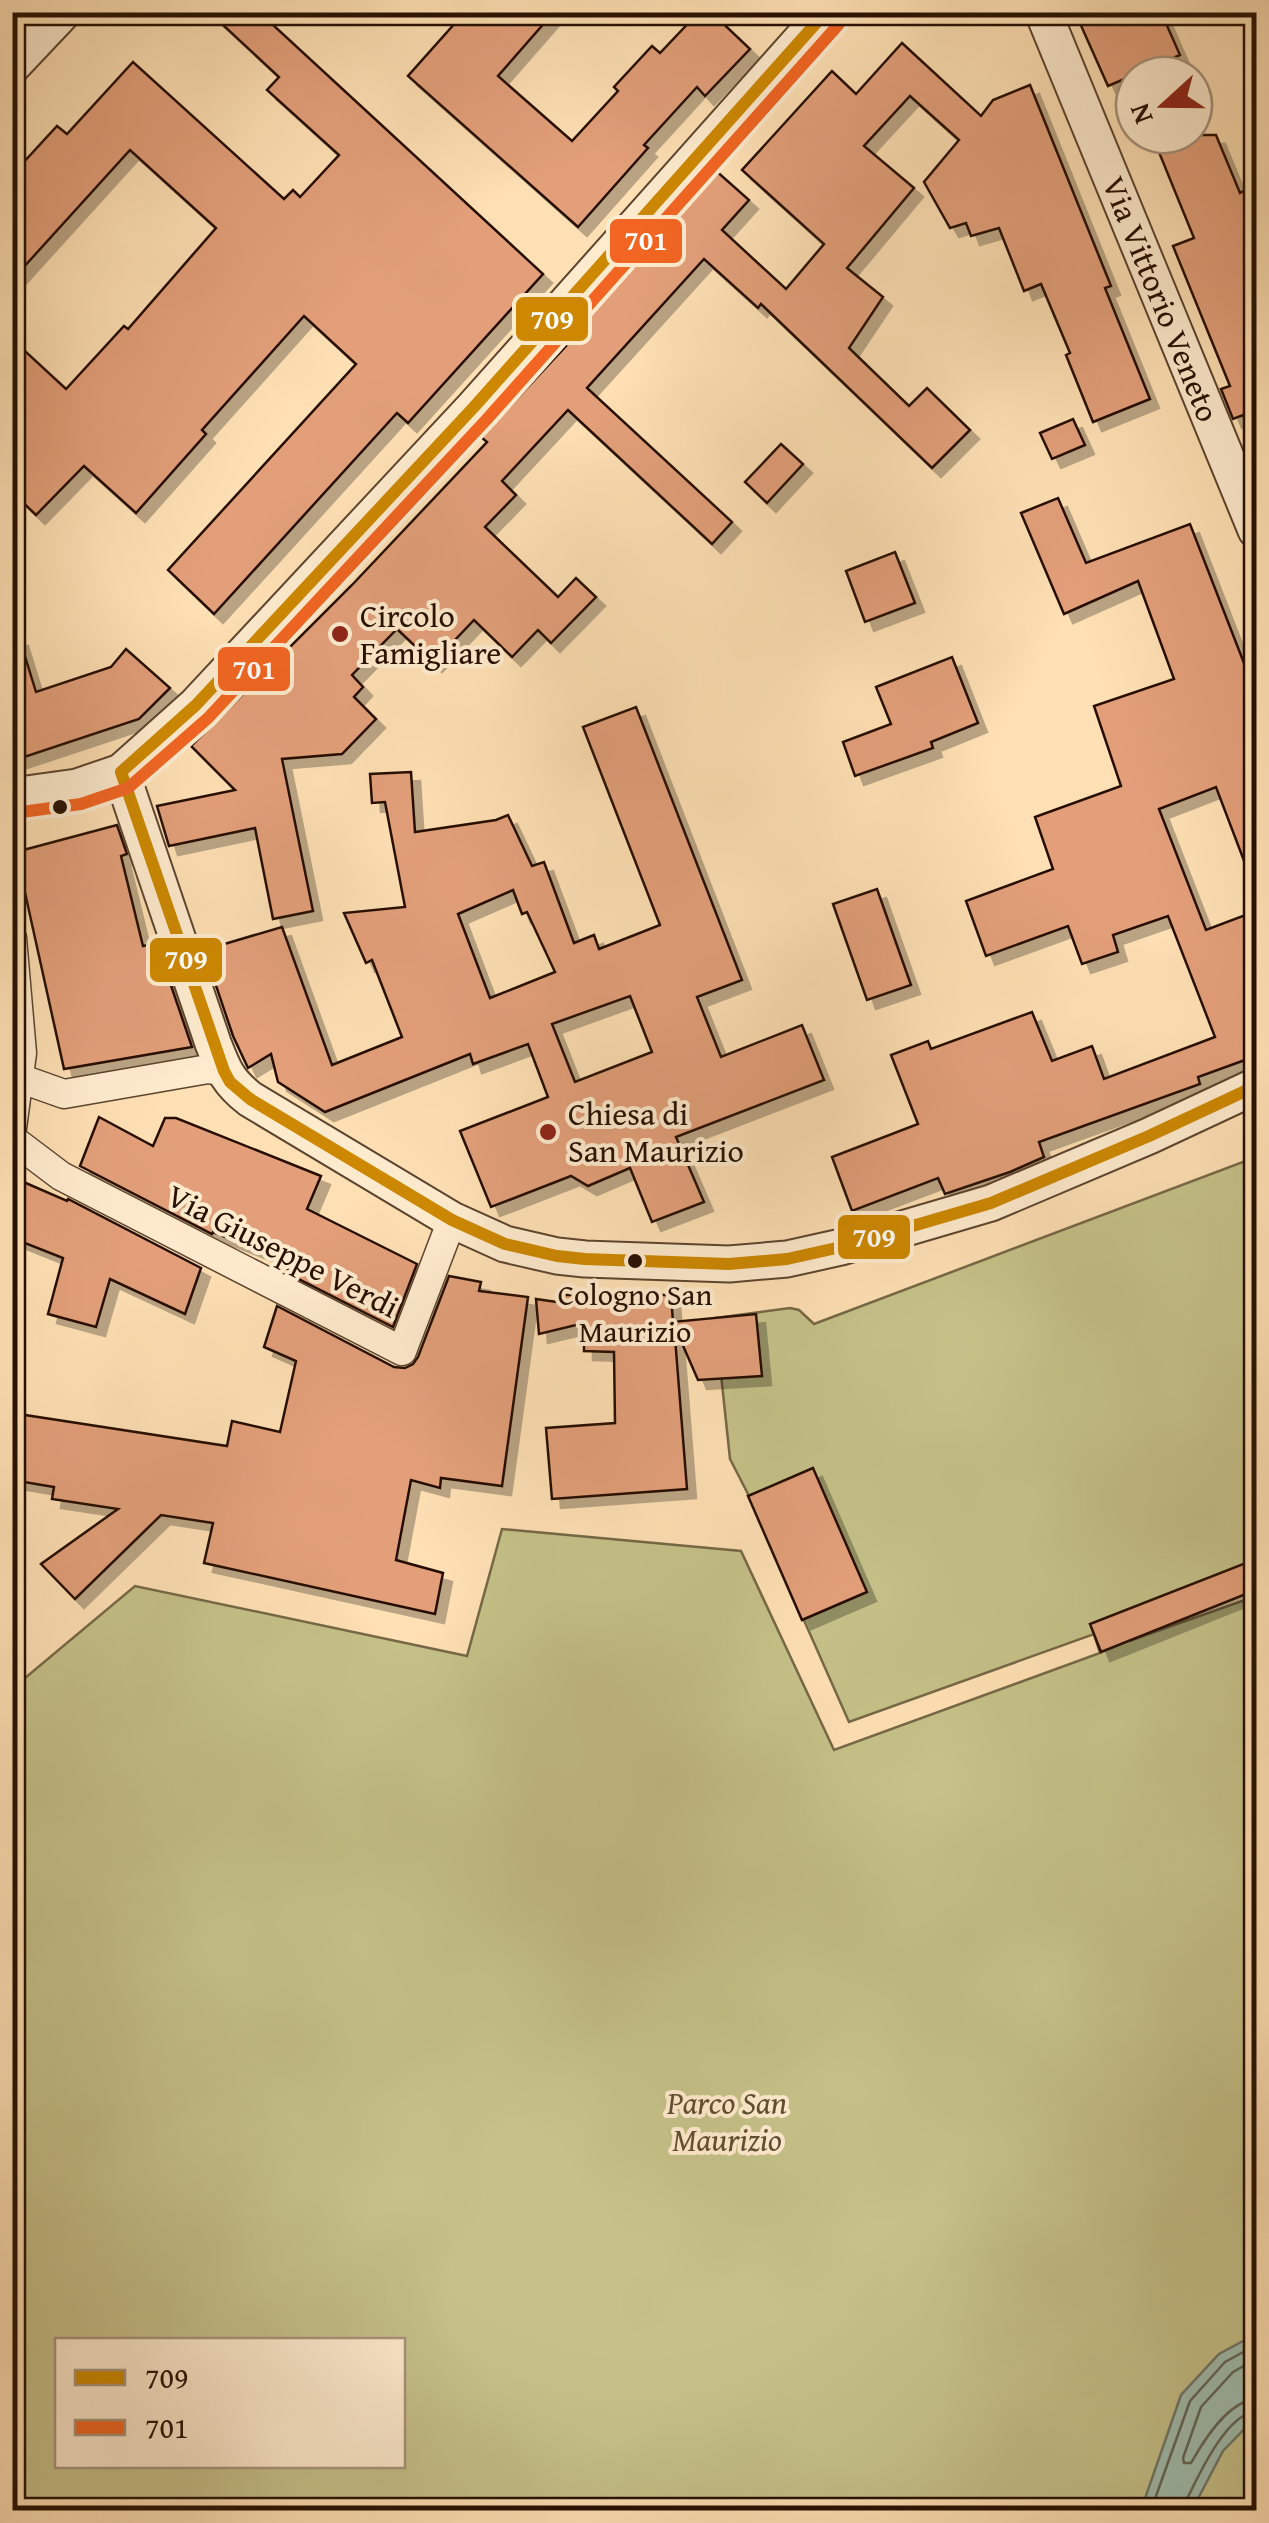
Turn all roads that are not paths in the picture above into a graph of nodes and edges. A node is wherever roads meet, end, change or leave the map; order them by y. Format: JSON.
{"nodes":[{"id":1,"x":63,"y":12,"type":"edge"},
{"id":2,"x":826,"y":12,"type":"edge"},
{"id":3,"x":1043,"y":12,"type":"edge"},
{"id":4,"x":12,"y":66,"type":"edge"},
{"id":5,"x":1256,"y":530,"type":"edge"},
{"id":6,"x":121,"y":772,"type":"junction"},
{"id":7,"x":12,"y":796,"type":"edge"},
{"id":8,"x":12,"y":938,"type":"edge"},
{"id":9,"x":218,"y":1057,"type":"junction"},
{"id":10,"x":19,"y":1078,"type":"junction"},
{"id":11,"x":1256,"y":1086,"type":"edge"},
{"id":12,"x":12,"y":1128,"type":"edge"},
{"id":13,"x":12,"y":1139,"type":"edge"},
{"id":14,"x":452,"y":1220,"type":"junction"}],
"edges":[{"from":1,"to":4,"type":"street"},
{"from":2,"to":6,"type":"street"},
{"from":3,"to":5,"type":"street","name":"Via Vittorio Veneto"},
{"from":6,"to":7,"type":"street"},
{"from":6,"to":9,"type":"street"},
{"from":8,"to":10,"type":"street"},
{"from":9,"to":10,"type":"street"},
{"from":9,"to":14,"type":"street"},
{"from":10,"to":12,"type":"street"},
{"from":11,"to":14,"type":"street"},
{"from":13,"to":14,"type":"street","name":"Via Giuseppe Verdi"}]}
